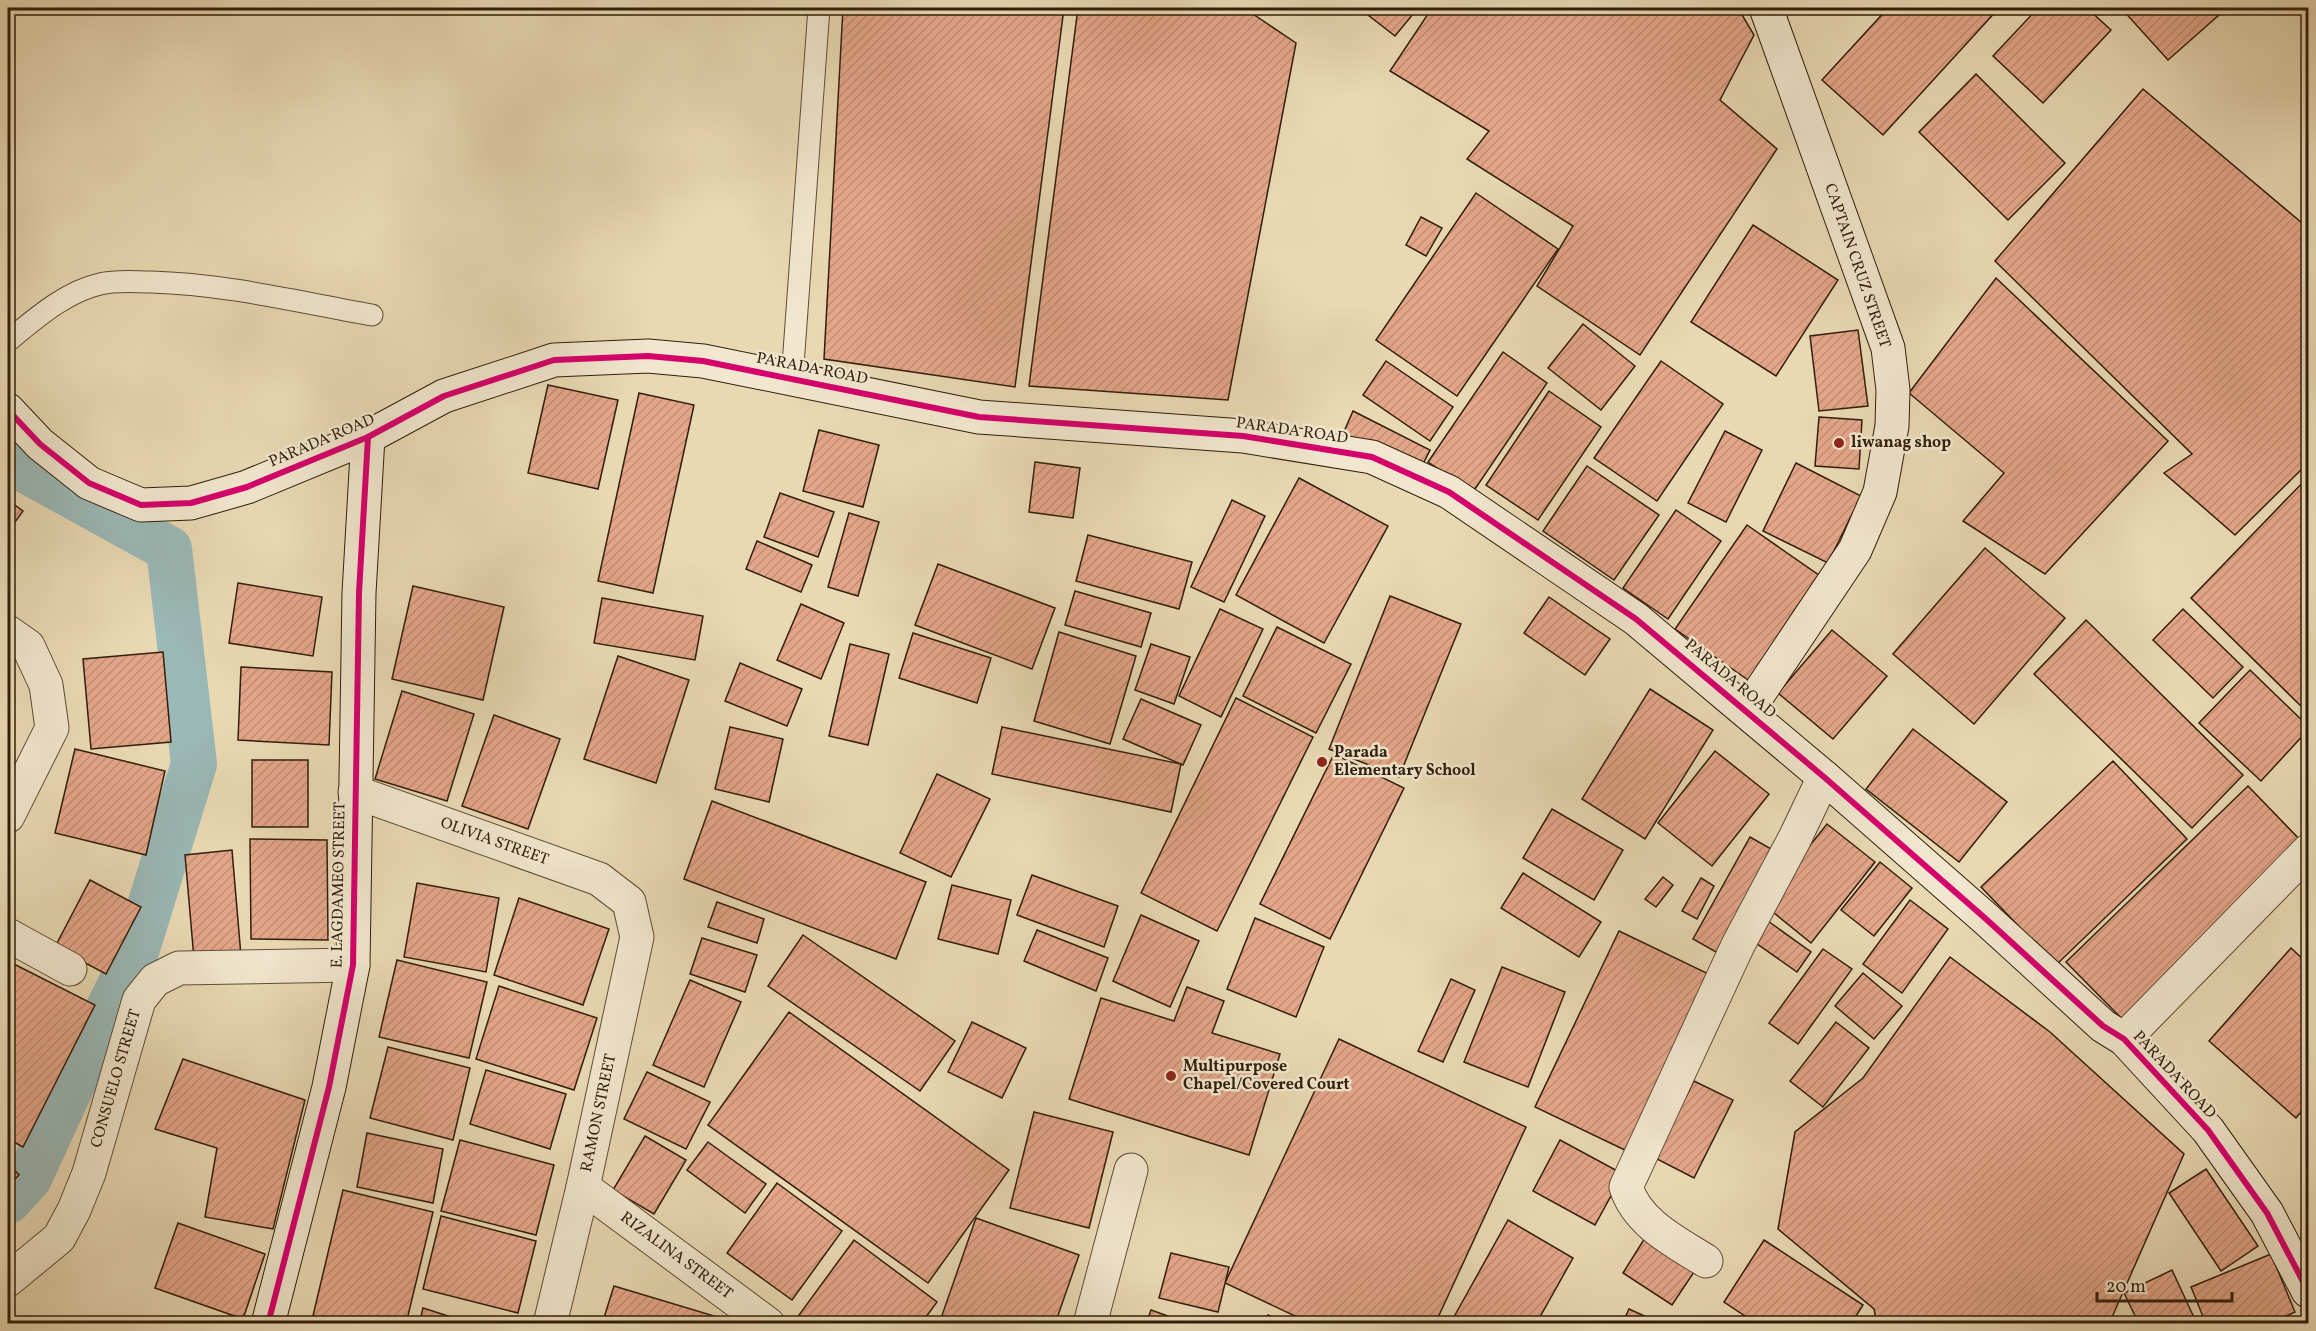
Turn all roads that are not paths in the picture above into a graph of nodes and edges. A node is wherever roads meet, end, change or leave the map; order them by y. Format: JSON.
{"nodes":[{"id":1,"x":819,"y":8,"type":"edge"},
{"id":2,"x":1766,"y":8,"type":"edge"},
{"id":3,"x":372,"y":315,"type":"dead end"},
{"id":4,"x":8,"y":340,"type":"edge"},
{"id":5,"x":792,"y":379,"type":"junction"},
{"id":6,"x":8,"y":410,"type":"edge"},
{"id":7,"x":368,"y":437,"type":"junction"},
{"id":8,"x":8,"y":632,"type":"edge"},
{"id":9,"x":1747,"y":711,"type":"junction"},
{"id":10,"x":1824,"y":777,"type":"junction"},
{"id":11,"x":355,"y":792,"type":"junction"},
{"id":12,"x":8,"y":816,"type":"edge"},
{"id":13,"x":2308,"y":851,"type":"edge"},
{"id":14,"x":629,"y":902,"type":"joint"},
{"id":15,"x":8,"y":935,"type":"edge"},
{"id":16,"x":353,"y":965,"type":"junction"},
{"id":17,"x":70,"y":969,"type":"dead end"},
{"id":18,"x":2124,"y":1040,"type":"junction"},
{"id":19,"x":1131,"y":1170,"type":"dead end"},
{"id":20,"x":583,"y":1187,"type":"junction"},
{"id":21,"x":1706,"y":1261,"type":"dead end"},
{"id":22,"x":8,"y":1280,"type":"edge"},
{"id":23,"x":2308,"y":1291,"type":"edge"},
{"id":24,"x":268,"y":1323,"type":"edge"},
{"id":25,"x":550,"y":1323,"type":"edge"},
{"id":26,"x":768,"y":1323,"type":"edge"},
{"id":27,"x":1090,"y":1323,"type":"edge"}],
"edges":[{"from":1,"to":5,"type":"lane"},
{"from":2,"to":9,"type":"street","name":"CAPTAIN CRUZ STREET"},
{"from":3,"to":4,"type":"lane"},
{"from":5,"to":7,"type":"street","name":"PARADA ROAD"},
{"from":5,"to":9,"type":"street","name":"PARADA ROAD"},
{"from":6,"to":7,"type":"street","name":"PARADA ROAD"},
{"from":7,"to":11,"type":"street","name":"E. LAGDAMEO STREET"},
{"from":8,"to":12,"type":"street"},
{"from":9,"to":10,"type":"street","name":"PARADA ROAD"},
{"from":10,"to":18,"type":"street","name":"PARADA ROAD"},
{"from":10,"to":21,"type":"street"},
{"from":11,"to":14,"type":"street","name":"OLIVIA STREET"},
{"from":11,"to":16,"type":"street","name":"E. LAGDAMEO STREET"},
{"from":13,"to":18,"type":"street"},
{"from":14,"to":20,"type":"street","name":"RAMON STREET"},
{"from":15,"to":17,"type":"street"},
{"from":16,"to":22,"type":"street","name":"CONSUELO STREET"},
{"from":16,"to":24,"type":"street","name":"E. LAGDAMEO STREET"},
{"from":18,"to":23,"type":"street","name":"PARADA ROAD"},
{"from":19,"to":27,"type":"street"},
{"from":20,"to":25,"type":"street","name":"RAMON STREET"},
{"from":20,"to":26,"type":"street","name":"RIZALINA STREET"}]}
